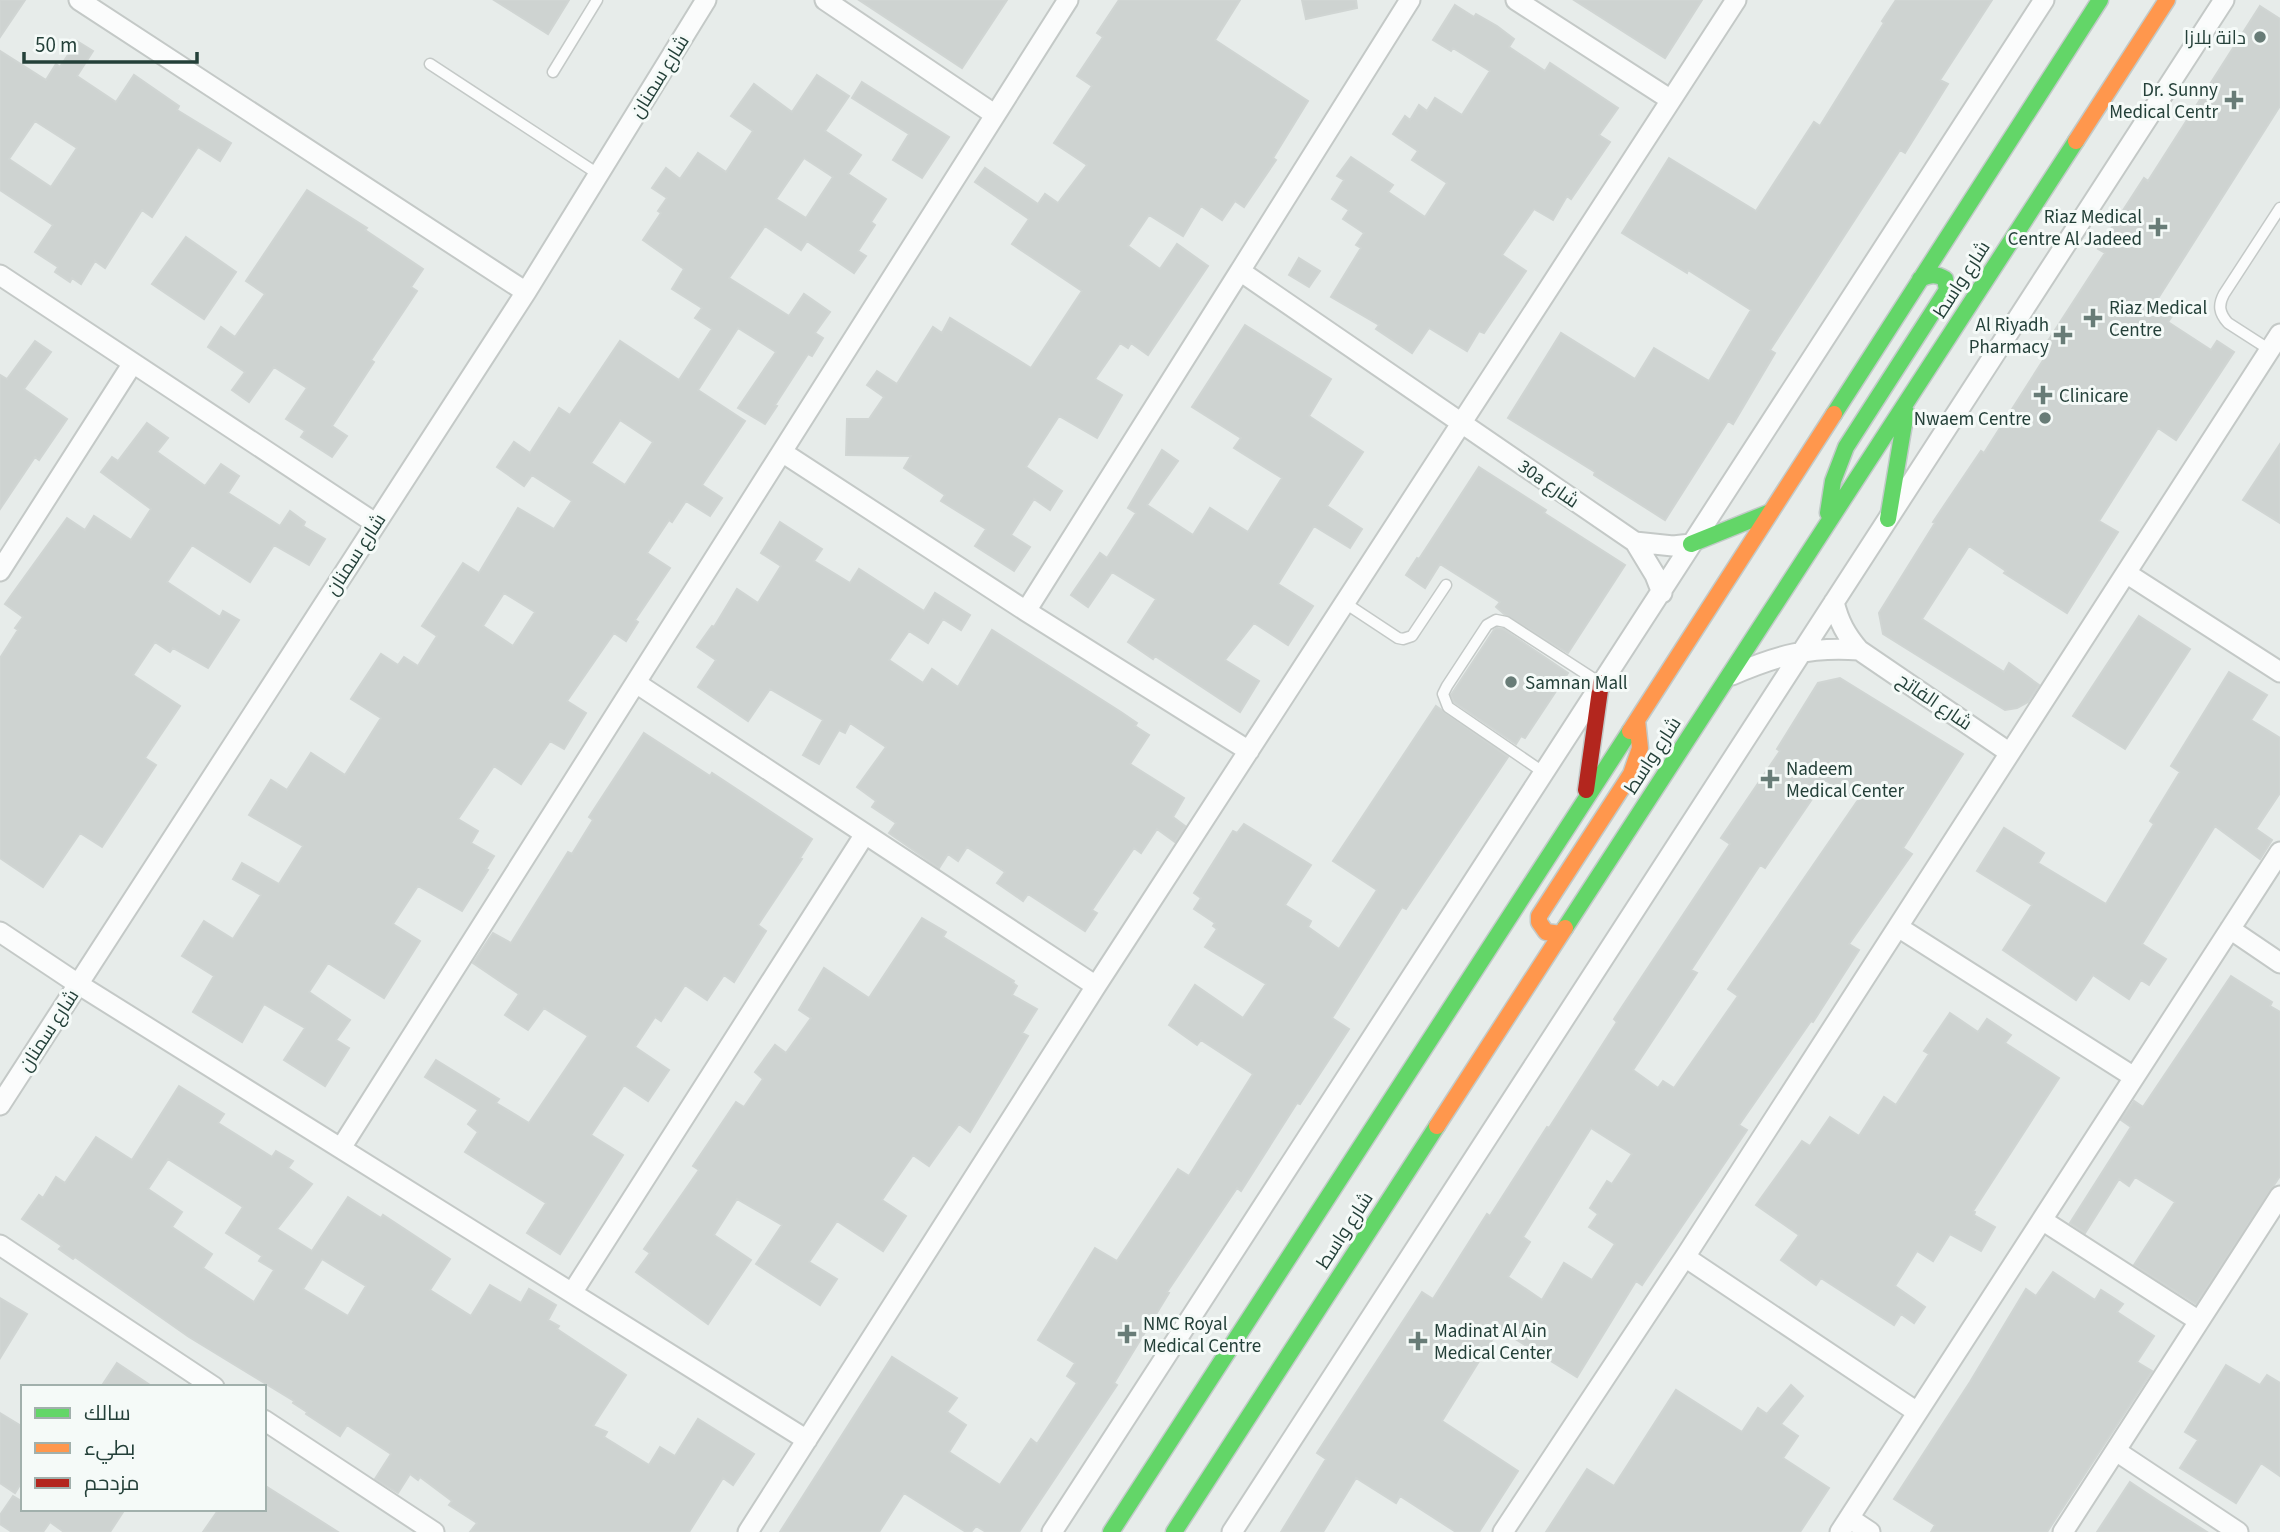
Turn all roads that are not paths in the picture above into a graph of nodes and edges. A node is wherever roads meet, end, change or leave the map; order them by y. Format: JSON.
{"nodes":[{"id":1,"x":79,"y":0,"type":"edge"},
{"id":2,"x":597,"y":0,"type":"edge"},
{"id":3,"x":706,"y":0,"type":"edge"},
{"id":4,"x":825,"y":0,"type":"edge"},
{"id":5,"x":1068,"y":0,"type":"edge"},
{"id":6,"x":1410,"y":0,"type":"edge"},
{"id":7,"x":1516,"y":0,"type":"edge"},
{"id":8,"x":1736,"y":0,"type":"edge"},
{"id":9,"x":2044,"y":0,"type":"edge"},
{"id":10,"x":2100,"y":0,"type":"edge"},
{"id":11,"x":2167,"y":0,"type":"edge"},
{"id":12,"x":2224,"y":0,"type":"edge"},
{"id":13,"x":430,"y":64,"type":"dead end"},
{"id":14,"x":554,"y":72,"type":"dead end"},
{"id":15,"x":1671,"y":100,"type":"junction"},
{"id":16,"x":994,"y":114,"type":"junction"},
{"id":17,"x":598,"y":174,"type":"junction"},
{"id":18,"x":2280,"y":208,"type":"edge"},
{"id":19,"x":1240,"y":271,"type":"junction"},
{"id":20,"x":0,"y":275,"type":"edge"},
{"id":21,"x":1920,"y":279,"type":"junction"},
{"id":22,"x":526,"y":292,"type":"junction"},
{"id":23,"x":2275,"y":342,"type":"edge"},
{"id":24,"x":133,"y":363,"type":"junction"},
{"id":25,"x":1908,"y":399,"type":"junction"},
{"id":26,"x":1462,"y":423,"type":"junction"},
{"id":27,"x":782,"y":452,"type":"junction"},
{"id":28,"x":1768,"y":513,"type":"junction"},
{"id":29,"x":1888,"y":519,"type":"junction"},
{"id":30,"x":375,"y":523,"type":"junction"},
{"id":31,"x":1827,"y":524,"type":"junction"},
{"id":32,"x":1635,"y":542,"type":"junction"},
{"id":33,"x":1692,"y":544,"type":"junction"},
{"id":34,"x":0,"y":571,"type":"edge"},
{"id":35,"x":2126,"y":573,"type":"junction"},
{"id":36,"x":1446,"y":585,"type":"dead end"},
{"id":37,"x":1662,"y":593,"type":"junction"},
{"id":38,"x":1345,"y":603,"type":"junction"},
{"id":39,"x":1834,"y":603,"type":"junction"},
{"id":40,"x":1026,"y":611,"type":"junction"},
{"id":41,"x":1859,"y":650,"type":"junction"},
{"id":42,"x":1804,"y":651,"type":"junction"},
{"id":43,"x":2280,"y":672,"type":"edge"},
{"id":44,"x":1728,"y":677,"type":"junction"},
{"id":45,"x":636,"y":683,"type":"junction"},
{"id":46,"x":1601,"y":683,"type":"junction"},
{"id":47,"x":1637,"y":720,"type":"junction"},
{"id":48,"x":1249,"y":751,"type":"junction"},
{"id":49,"x":2010,"y":752,"type":"junction"},
{"id":50,"x":1543,"y":772,"type":"junction"},
{"id":51,"x":1585,"y":801,"type":"junction"},
{"id":52,"x":864,"y":834,"type":"junction"},
{"id":53,"x":2278,"y":858,"type":"edge"},
{"id":54,"x":1898,"y":927,"type":"junction"},
{"id":55,"x":2230,"y":929,"type":"junction"},
{"id":56,"x":0,"y":932,"type":"edge"},
{"id":57,"x":1561,"y":934,"type":"junction"},
{"id":58,"x":2280,"y":963,"type":"edge"},
{"id":59,"x":78,"y":984,"type":"junction"},
{"id":60,"x":1096,"y":986,"type":"junction"},
{"id":61,"x":2134,"y":1077,"type":"junction"},
{"id":62,"x":0,"y":1105,"type":"edge"},
{"id":63,"x":341,"y":1148,"type":"junction"},
{"id":64,"x":2279,"y":1198,"type":"edge"},
{"id":65,"x":2042,"y":1220,"type":"junction"},
{"id":66,"x":0,"y":1245,"type":"edge"},
{"id":67,"x":1685,"y":1257,"type":"junction"},
{"id":68,"x":572,"y":1293,"type":"junction"},
{"id":69,"x":2199,"y":1321,"type":"junction"},
{"id":70,"x":211,"y":1385,"type":"edge"},
{"id":71,"x":1917,"y":1412,"type":"junction"},
{"id":72,"x":266,"y":1421,"type":"edge"},
{"id":73,"x":807,"y":1440,"type":"junction"},
{"id":74,"x":2116,"y":1451,"type":"junction"},
{"id":75,"x":1844,"y":1525,"type":"edge"},
{"id":76,"x":434,"y":1532,"type":"edge"},
{"id":77,"x":748,"y":1532,"type":"edge"},
{"id":78,"x":1052,"y":1532,"type":"edge"},
{"id":79,"x":1111,"y":1532,"type":"edge"},
{"id":80,"x":1174,"y":1532,"type":"edge"},
{"id":81,"x":1232,"y":1532,"type":"edge"},
{"id":82,"x":1503,"y":1532,"type":"edge"},
{"id":83,"x":1870,"y":1532,"type":"edge"},
{"id":84,"x":2063,"y":1532,"type":"edge"},
{"id":85,"x":2238,"y":1532,"type":"edge"}],
"edges":[{"from":1,"to":22,"type":"street"},
{"from":2,"to":14,"type":"lane"},
{"from":3,"to":17,"type":"street","name":"شارع سمنان"},
{"from":4,"to":16,"type":"street"},
{"from":5,"to":16,"type":"street"},
{"from":6,"to":19,"type":"street"},
{"from":7,"to":15,"type":"street"},
{"from":8,"to":15,"type":"street"},
{"from":9,"to":33,"type":"street"},
{"from":10,"to":21,"type":"main road","name":"شارع واسط"},
{"from":11,"to":25,"type":"main road","name":"شارع واسط"},
{"from":12,"to":29,"type":"street"},
{"from":13,"to":17,"type":"lane"},
{"from":15,"to":26,"type":"street"},
{"from":16,"to":27,"type":"street"},
{"from":17,"to":22,"type":"street","name":"شارع سمنان"},
{"from":18,"to":23,"type":"lane"},
{"from":19,"to":26,"type":"street","name":"30a شارع"},
{"from":19,"to":40,"type":"street"},
{"from":20,"to":24,"type":"street"},
{"from":21,"to":28,"type":"main road","name":"شارع واسط"},
{"from":21,"to":31,"type":"main road"},
{"from":22,"to":30,"type":"street","name":"شارع سمنان"},
{"from":23,"to":35,"type":"street"},
{"from":24,"to":30,"type":"street"},
{"from":24,"to":34,"type":"street"},
{"from":25,"to":29,"type":"main road"},
{"from":25,"to":31,"type":"main road","name":"شارع واسط"},
{"from":26,"to":32,"type":"street","name":"30a شارع"},
{"from":26,"to":38,"type":"street"},
{"from":27,"to":40,"type":"street"},
{"from":27,"to":45,"type":"street"},
{"from":28,"to":33,"type":"main road"},
{"from":28,"to":47,"type":"main road","name":"شارع واسط"},
{"from":29,"to":39,"type":"street"},
{"from":30,"to":59,"type":"street","name":"شارع سمنان"},
{"from":31,"to":44,"type":"main road","name":"شارع واسط"},
{"from":32,"to":33,"type":"street","name":"30a شارع"},
{"from":32,"to":37,"type":"street","name":"30a شارع"},
{"from":33,"to":37,"type":"street"},
{"from":35,"to":43,"type":"street"},
{"from":35,"to":49,"type":"street"},
{"from":36,"to":38,"type":"lane"},
{"from":37,"to":46,"type":"street"},
{"from":38,"to":48,"type":"street"},
{"from":39,"to":41,"type":"street","name":"شارع الفاتح"},
{"from":39,"to":42,"type":"street"},
{"from":40,"to":48,"type":"street"},
{"from":41,"to":42,"type":"street"},
{"from":41,"to":49,"type":"street","name":"شارع الفاتح"},
{"from":42,"to":44,"type":"street"},
{"from":42,"to":81,"type":"street"},
{"from":44,"to":57,"type":"main road","name":"شارع واسط"},
{"from":45,"to":52,"type":"street"},
{"from":45,"to":63,"type":"street"},
{"from":46,"to":50,"type":"street"},
{"from":46,"to":50,"type":"lane"},
{"from":46,"to":51,"type":"main road"},
{"from":47,"to":51,"type":"main road","name":"شارع واسط"},
{"from":47,"to":57,"type":"main road"},
{"from":48,"to":60,"type":"street"},
{"from":49,"to":54,"type":"street"},
{"from":50,"to":78,"type":"street"},
{"from":51,"to":79,"type":"main road","name":"شارع واسط"},
{"from":52,"to":60,"type":"street"},
{"from":52,"to":68,"type":"street"},
{"from":53,"to":55,"type":"street"},
{"from":54,"to":61,"type":"street"},
{"from":54,"to":67,"type":"street"},
{"from":55,"to":58,"type":"street"},
{"from":55,"to":61,"type":"street"},
{"from":56,"to":59,"type":"street"},
{"from":57,"to":80,"type":"main road","name":"شارع واسط"},
{"from":59,"to":62,"type":"street","name":"شارع سمنان"},
{"from":59,"to":63,"type":"street"},
{"from":60,"to":73,"type":"street"},
{"from":61,"to":65,"type":"street"},
{"from":63,"to":68,"type":"street"},
{"from":64,"to":69,"type":"street"},
{"from":65,"to":69,"type":"street"},
{"from":65,"to":71,"type":"street"},
{"from":66,"to":70,"type":"street"},
{"from":67,"to":71,"type":"street"},
{"from":67,"to":82,"type":"street"},
{"from":68,"to":73,"type":"street"},
{"from":69,"to":74,"type":"street"},
{"from":71,"to":75,"type":"street"},
{"from":72,"to":76,"type":"street"},
{"from":73,"to":77,"type":"street"},
{"from":74,"to":84,"type":"street"},
{"from":74,"to":85,"type":"street"},
{"from":75,"to":83,"type":"street"}]}
